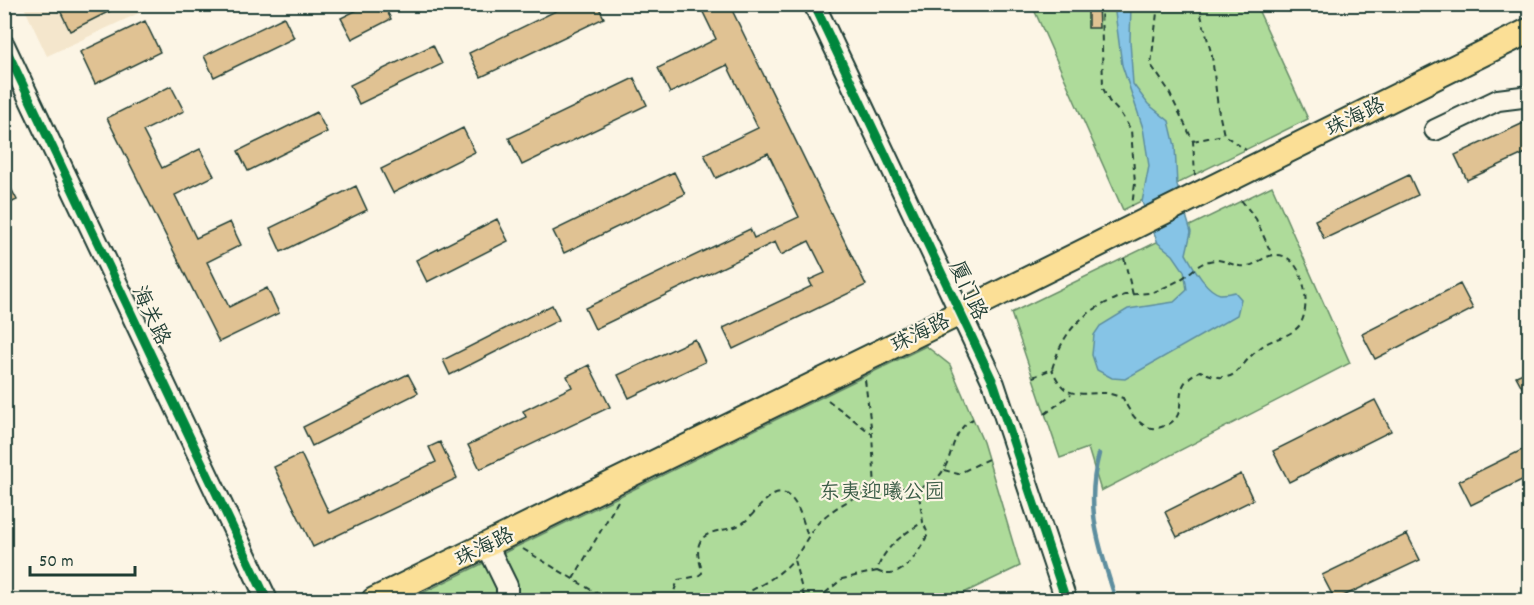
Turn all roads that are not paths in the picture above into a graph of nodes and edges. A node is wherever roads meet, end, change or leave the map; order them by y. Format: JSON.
{"nodes":[{"id":1,"x":814,"y":4,"type":"edge"},
{"id":2,"x":1528,"y":33,"type":"edge"},
{"id":3,"x":4,"y":45,"type":"edge"},
{"id":4,"x":1530,"y":96,"type":"edge"},
{"id":5,"x":1435,"y":130,"type":"dead end"},
{"id":6,"x":960,"y":313,"type":"junction"},
{"id":7,"x":487,"y":545,"type":"junction"},
{"id":8,"x":388,"y":597,"type":"edge"},
{"id":9,"x":267,"y":600,"type":"edge"},
{"id":10,"x":507,"y":600,"type":"edge"},
{"id":11,"x":1066,"y":600,"type":"edge"}],
"edges":[{"from":1,"to":6,"type":"street","name":"厦门路"},
{"from":2,"to":6,"type":"main road","name":"珠海路"},
{"from":3,"to":9,"type":"street","name":"海关路"},
{"from":4,"to":5,"type":"street"},
{"from":6,"to":7,"type":"main road","name":"珠海路"},
{"from":6,"to":11,"type":"street","name":"厦门路"},
{"from":7,"to":8,"type":"main road","name":"珠海路"},
{"from":7,"to":10,"type":"street"}]}
